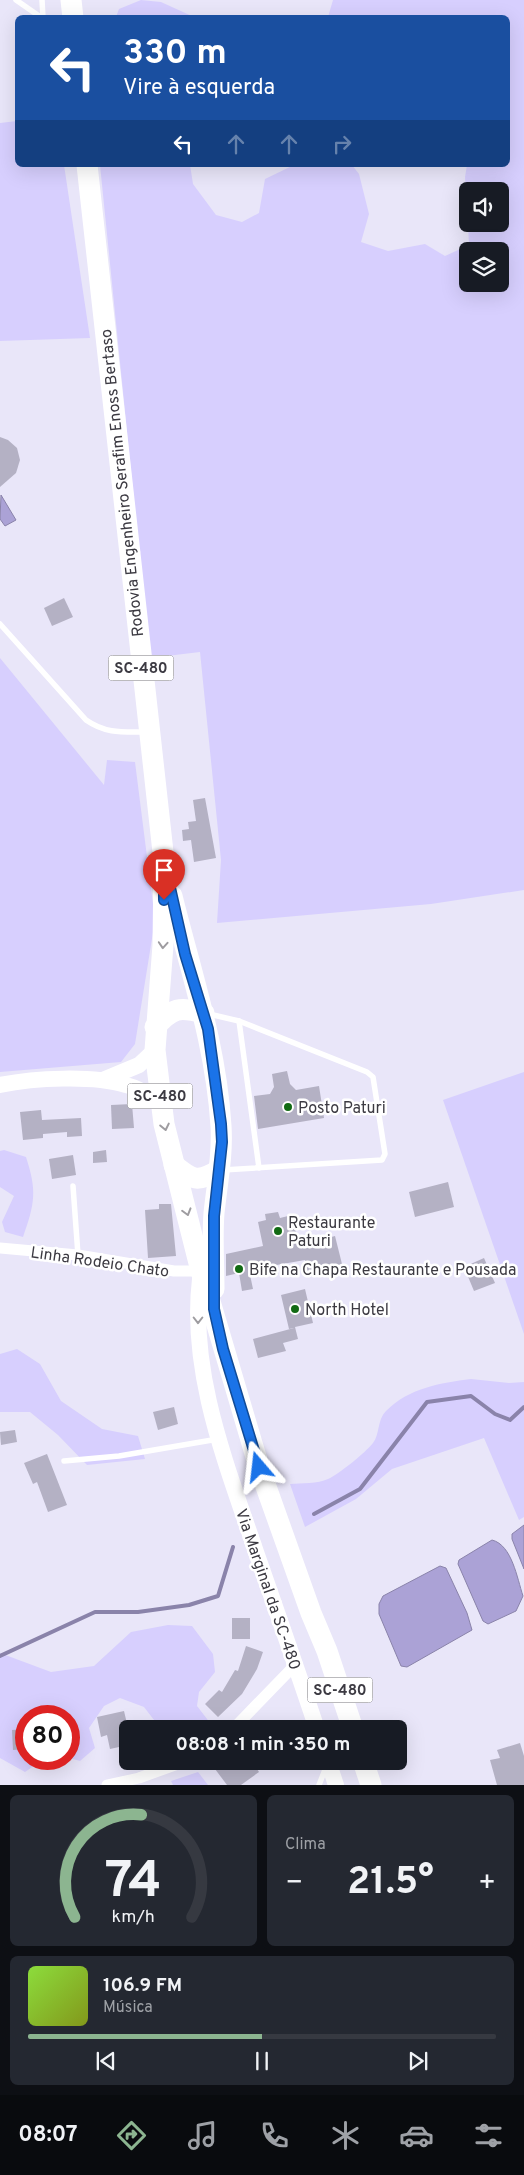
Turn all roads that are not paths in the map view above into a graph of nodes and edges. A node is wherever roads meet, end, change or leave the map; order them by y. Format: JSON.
{"nodes":[{"id":1,"x":16,"y":0,"type":"edge"},
{"id":2,"x":42,"y":0,"type":"edge"},
{"id":3,"x":71,"y":0,"type":"edge"},
{"id":4,"x":38,"y":15,"type":"edge"},
{"id":5,"x":43,"y":15,"type":"edge"},
{"id":6,"x":73,"y":15,"type":"edge"},
{"id":7,"x":87,"y":167,"type":"edge"},
{"id":8,"x":0,"y":624,"type":"edge"},
{"id":9,"x":148,"y":732,"type":"junction"},
{"id":10,"x":164,"y":861,"type":"junction"},
{"id":11,"x":204,"y":1012,"type":"junction"},
{"id":12,"x":239,"y":1021,"type":"junction"},
{"id":13,"x":155,"y":1027,"type":"junction"},
{"id":14,"x":155,"y":1050,"type":"junction"},
{"id":15,"x":103,"y":1080,"type":"junction"},
{"id":16,"x":0,"y":1085,"type":"edge"},
{"id":17,"x":161,"y":1102,"type":"junction"},
{"id":18,"x":174,"y":1165,"type":"junction"},
{"id":19,"x":259,"y":1168,"type":"junction"},
{"id":20,"x":219,"y":1170,"type":"junction"},
{"id":21,"x":73,"y":1186,"type":"dead end"},
{"id":22,"x":0,"y":1248,"type":"edge"},
{"id":23,"x":78,"y":1255,"type":"junction"},
{"id":24,"x":201,"y":1272,"type":"junction"},
{"id":25,"x":214,"y":1309,"type":"junction"},
{"id":26,"x":219,"y":1439,"type":"junction"},
{"id":27,"x":64,"y":1461,"type":"dead end"},
{"id":28,"x":296,"y":1664,"type":"junction"},
{"id":29,"x":242,"y":1720,"type":"edge"},
{"id":30,"x":314,"y":1720,"type":"edge"},
{"id":31,"x":350,"y":1720,"type":"edge"},
{"id":32,"x":161,"y":1770,"type":"edge"},
{"id":33,"x":325,"y":1770,"type":"edge"},
{"id":34,"x":331,"y":1770,"type":"edge"},
{"id":35,"x":367,"y":1770,"type":"edge"},
{"id":36,"x":107,"y":1785,"type":"edge"},
{"id":37,"x":319,"y":1785,"type":"edge"},
{"id":38,"x":336,"y":1785,"type":"edge"},
{"id":39,"x":371,"y":1785,"type":"edge"}],
"edges":[{"from":1,"to":4,"type":"lane"},
{"from":2,"to":5,"type":"lane"},
{"from":3,"to":6,"type":"highway"},
{"from":7,"to":9,"type":"highway","name":"Rodovia Engenheiro Serafim Enoss Bertaso","number":"SC-480"},
{"from":8,"to":9,"type":"lane"},
{"from":9,"to":10,"type":"highway","name":"Rodovia Engenheiro Serafim Enoss Bertaso","number":"SC-480"},
{"from":10,"to":11,"type":"highway","name":"Rodovia Engenheiro Serafim Enoss Bertaso","number":"SC-480"},
{"from":10,"to":13,"type":"highway","name":"Rodovia Engenheiro Serafim Enoss Bertaso","number":"SC-480","one_way":true},
{"from":11,"to":12,"type":"lane"},
{"from":11,"to":13,"type":"highway"},
{"from":11,"to":20,"type":"highway","name":"Rodovia Engenheiro Serafim Enoss Bertaso","number":"SC-480"},
{"from":12,"to":19,"type":"lane"},
{"from":12,"to":19,"type":"lane"},
{"from":13,"to":14,"type":"highway","name":"Rodovia Engenheiro Serafim Enoss Bertaso","number":"SC-480"},
{"from":14,"to":15,"type":"main road"},
{"from":14,"to":17,"type":"highway","name":"Rodovia Engenheiro Serafim Enoss Bertaso","number":"SC-480"},
{"from":15,"to":16,"type":"main road"},
{"from":15,"to":17,"type":"main road"},
{"from":17,"to":18,"type":"highway","name":"Rodovia Engenheiro Serafim Enoss Bertaso","number":"SC-480","one_way":true},
{"from":18,"to":20,"type":"highway"},
{"from":18,"to":24,"type":"highway","name":"Rodovia Engenheiro Serafim Enoss Bertaso","number":"SC-480","one_way":true},
{"from":19,"to":20,"type":"lane"},
{"from":20,"to":25,"type":"highway","name":"Rodovia Engenheiro Serafim Enoss Bertaso","number":"SC-480"},
{"from":21,"to":23,"type":"lane"},
{"from":22,"to":23,"type":"street","name":"Linha Rodeio Chato"},
{"from":23,"to":24,"type":"street","name":"Linha Rodeio Chato"},
{"from":24,"to":25,"type":"highway","name":"Rodovia Engenheiro Serafim Enoss Bertaso","number":"SC-480"},
{"from":24,"to":26,"type":"main road","name":"Via Marginal da SC-480","one_way":true},
{"from":25,"to":31,"type":"highway","name":"Rodovia Engenheiro Serafim Enoss Bertaso","number":"SC-480"},
{"from":26,"to":27,"type":"lane"},
{"from":26,"to":28,"type":"main road","name":"Via Marginal da SC-480"},
{"from":28,"to":29,"type":"street"},
{"from":28,"to":30,"type":"main road","name":"Via Marginal da SC-480"},
{"from":32,"to":36,"type":"street"},
{"from":33,"to":37,"type":"lane"},
{"from":34,"to":38,"type":"main road"},
{"from":35,"to":39,"type":"highway"}]}
